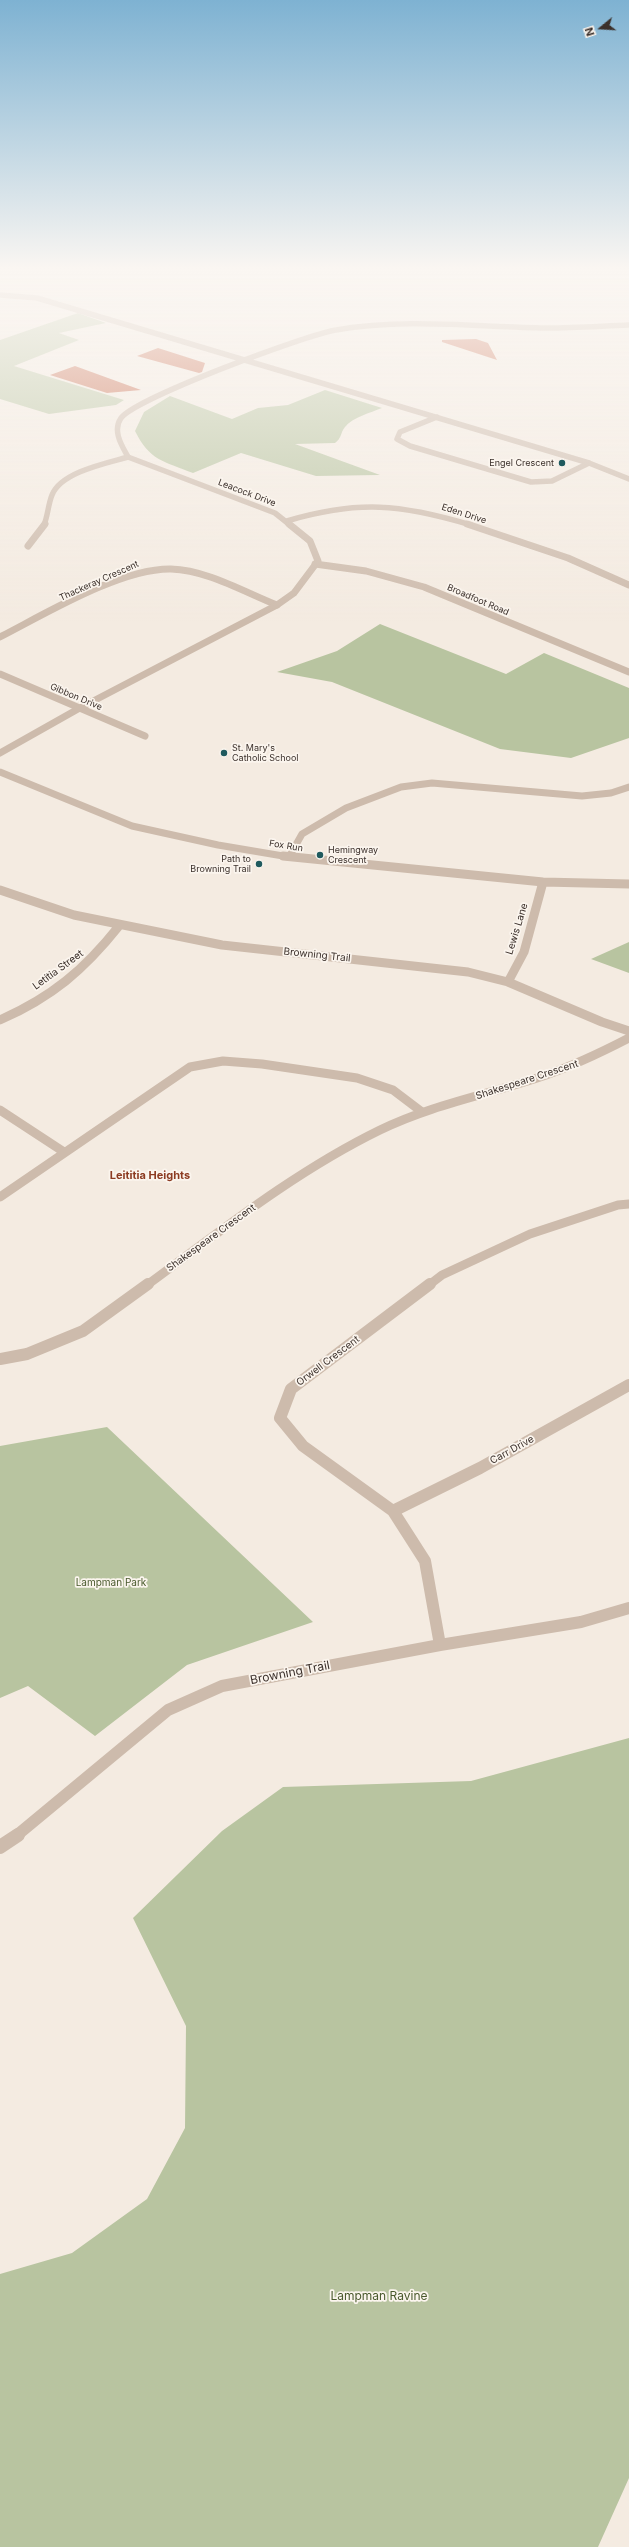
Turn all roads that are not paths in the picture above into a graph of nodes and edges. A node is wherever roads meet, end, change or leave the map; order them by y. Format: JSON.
{"nodes":[{"id":1,"x":180,"y":386,"type":"edge"},
{"id":2,"x":334,"y":386,"type":"edge"},
{"id":3,"x":438,"y":417,"type":"junction"},
{"id":4,"x":128,"y":457,"type":"junction"},
{"id":5,"x":589,"y":462,"type":"junction"},
{"id":6,"x":629,"y":479,"type":"edge"},
{"id":7,"x":287,"y":521,"type":"junction"},
{"id":8,"x":28,"y":546,"type":"dead end"},
{"id":9,"x":316,"y":564,"type":"junction"},
{"id":10,"x":629,"y":585,"type":"edge"},
{"id":11,"x":277,"y":605,"type":"junction"},
{"id":12,"x":0,"y":637,"type":"edge"},
{"id":13,"x":629,"y":672,"type":"edge"},
{"id":14,"x":0,"y":674,"type":"edge"},
{"id":15,"x":78,"y":709,"type":"junction"},
{"id":16,"x":145,"y":736,"type":"dead end"},
{"id":17,"x":0,"y":753,"type":"edge"},
{"id":18,"x":0,"y":772,"type":"edge"},
{"id":19,"x":629,"y":787,"type":"edge"},
{"id":20,"x":289,"y":857,"type":"junction"},
{"id":21,"x":543,"y":882,"type":"junction"},
{"id":22,"x":629,"y":884,"type":"edge"},
{"id":23,"x":0,"y":890,"type":"edge"},
{"id":24,"x":119,"y":926,"type":"junction"},
{"id":25,"x":508,"y":982,"type":"junction"},
{"id":26,"x":0,"y":1020,"type":"edge"},
{"id":27,"x":629,"y":1031,"type":"edge"},
{"id":28,"x":629,"y":1038,"type":"edge"},
{"id":29,"x":0,"y":1110,"type":"edge"},
{"id":30,"x":422,"y":1112,"type":"junction"},
{"id":31,"x":64,"y":1152,"type":"junction"},
{"id":32,"x":0,"y":1197,"type":"edge"},
{"id":33,"x":629,"y":1204,"type":"edge"},
{"id":34,"x":0,"y":1359,"type":"edge"},
{"id":35,"x":629,"y":1385,"type":"edge"},
{"id":36,"x":393,"y":1511,"type":"junction"},
{"id":37,"x":629,"y":1608,"type":"edge"},
{"id":38,"x":440,"y":1645,"type":"junction"},
{"id":39,"x":0,"y":1847,"type":"edge"}],
"edges":[{"from":1,"to":4,"type":"street"},
{"from":2,"to":3,"type":"street"},
{"from":3,"to":5,"type":"street"},
{"from":3,"to":5,"type":"street"},
{"from":4,"to":7,"type":"street","name":"Leacock Drive"},
{"from":4,"to":8,"type":"street"},
{"from":5,"to":6,"type":"street"},
{"from":7,"to":9,"type":"street","name":"Leacock Drive"},
{"from":7,"to":10,"type":"street","name":"Eden Drive"},
{"from":9,"to":11,"type":"street"},
{"from":9,"to":13,"type":"street","name":"Broadfoot Road"},
{"from":11,"to":12,"type":"street","name":"Thackeray Crescent"},
{"from":11,"to":15,"type":"street"},
{"from":14,"to":15,"type":"street","name":"Gibbon Drive"},
{"from":15,"to":16,"type":"street","name":"Gibbon Drive"},
{"from":15,"to":17,"type":"street"},
{"from":18,"to":20,"type":"street","name":"Fox Run"},
{"from":19,"to":20,"type":"street"},
{"from":20,"to":21,"type":"street","name":"Fox Run"},
{"from":21,"to":22,"type":"street","name":"Fox Run"},
{"from":21,"to":25,"type":"street","name":"Lewis Lane"},
{"from":23,"to":24,"type":"street","name":"Browning Trail"},
{"from":24,"to":25,"type":"street","name":"Browning Trail"},
{"from":24,"to":26,"type":"street","name":"Letitia Street"},
{"from":25,"to":27,"type":"street","name":"Browning Trail"},
{"from":28,"to":30,"type":"street","name":"Shakespeare Crescent"},
{"from":29,"to":31,"type":"street"},
{"from":30,"to":31,"type":"street"},
{"from":30,"to":34,"type":"street","name":"Shakespeare Crescent"},
{"from":31,"to":32,"type":"street"},
{"from":33,"to":36,"type":"street","name":"Orwell Crescent"},
{"from":35,"to":36,"type":"street","name":"Carr Drive"},
{"from":36,"to":38,"type":"street","name":"Orwell Crescent"},
{"from":37,"to":38,"type":"street","name":"Browning Trail"},
{"from":38,"to":39,"type":"street","name":"Browning Trail"}]}
